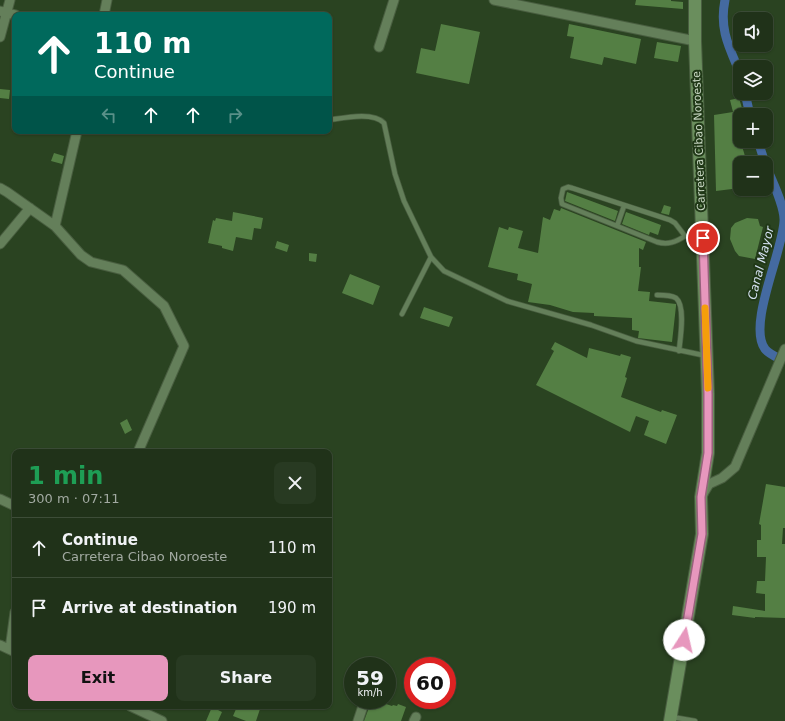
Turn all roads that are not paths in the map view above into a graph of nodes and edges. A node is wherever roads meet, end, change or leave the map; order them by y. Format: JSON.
{"nodes":[{"id":1,"x":10,"y":0,"type":"edge"},
{"id":2,"x":108,"y":0,"type":"edge"},
{"id":3,"x":394,"y":0,"type":"edge"},
{"id":4,"x":494,"y":0,"type":"edge"},
{"id":5,"x":695,"y":0,"type":"edge"},
{"id":6,"x":105,"y":12,"type":"edge"},
{"id":7,"x":8,"y":13,"type":"edge"},
{"id":8,"x":0,"y":37,"type":"edge"},
{"id":9,"x":694,"y":41,"type":"junction"},
{"id":10,"x":379,"y":47,"type":"dead end"},
{"id":11,"x":332,"y":120,"type":"edge"},
{"id":12,"x":76,"y":134,"type":"edge"},
{"id":13,"x":0,"y":188,"type":"edge"},
{"id":14,"x":624,"y":206,"type":"junction"},
{"id":15,"x":30,"y":208,"type":"junction"},
{"id":16,"x":55,"y":226,"type":"junction"},
{"id":17,"x":617,"y":226,"type":"junction"},
{"id":18,"x":685,"y":236,"type":"junction"},
{"id":19,"x":703,"y":238,"type":"junction"},
{"id":20,"x":0,"y":244,"type":"edge"},
{"id":21,"x":431,"y":257,"type":"junction"},
{"id":22,"x":657,"y":295,"type":"dead end"},
{"id":23,"x":402,"y":314,"type":"dead end"},
{"id":24,"x":785,"y":349,"type":"edge"},
{"id":25,"x":679,"y":351,"type":"junction"},
{"id":26,"x":707,"y":356,"type":"junction"},
{"id":27,"x":139,"y":449,"type":"edge"},
{"id":28,"x":701,"y":497,"type":"junction"},
{"id":29,"x":0,"y":499,"type":"edge"},
{"id":30,"x":12,"y":505,"type":"edge"},
{"id":31,"x":0,"y":645,"type":"edge"},
{"id":32,"x":12,"y":651,"type":"edge"},
{"id":33,"x":362,"y":709,"type":"edge"},
{"id":34,"x":151,"y":711,"type":"edge"},
{"id":35,"x":670,"y":719,"type":"edge"},
{"id":36,"x":162,"y":721,"type":"edge"},
{"id":37,"x":358,"y":721,"type":"edge"},
{"id":38,"x":695,"y":721,"type":"edge"}],
"edges":[{"from":1,"to":7,"type":"street"},
{"from":2,"to":6,"type":"street"},
{"from":3,"to":10,"type":"street"},
{"from":4,"to":9,"type":"street"},
{"from":5,"to":9,"type":"main road","name":"Carretera Cibao Noroeste"},
{"from":7,"to":8,"type":"street"},
{"from":9,"to":19,"type":"main road","name":"Carretera Cibao Noroeste"},
{"from":11,"to":21,"type":"lane"},
{"from":12,"to":16,"type":"street"},
{"from":13,"to":15,"type":"street"},
{"from":14,"to":17,"type":"lane"},
{"from":14,"to":17,"type":"lane"},
{"from":14,"to":18,"type":"lane"},
{"from":15,"to":16,"type":"street"},
{"from":15,"to":20,"type":"street"},
{"from":16,"to":27,"type":"street"},
{"from":17,"to":18,"type":"lane"},
{"from":18,"to":19,"type":"lane"},
{"from":19,"to":26,"type":"main road","name":"Carretera Cibao Noroeste"},
{"from":21,"to":23,"type":"lane"},
{"from":21,"to":25,"type":"lane"},
{"from":22,"to":25,"type":"lane"},
{"from":24,"to":28,"type":"street"},
{"from":25,"to":26,"type":"lane"},
{"from":26,"to":28,"type":"main road","name":"Carretera Cibao Noroeste"},
{"from":28,"to":35,"type":"main road","name":"Carretera Cibao Noroeste"},
{"from":29,"to":30,"type":"street"},
{"from":31,"to":32,"type":"street"},
{"from":33,"to":37,"type":"street"},
{"from":34,"to":36,"type":"street"},
{"from":35,"to":38,"type":"lane"}]}
